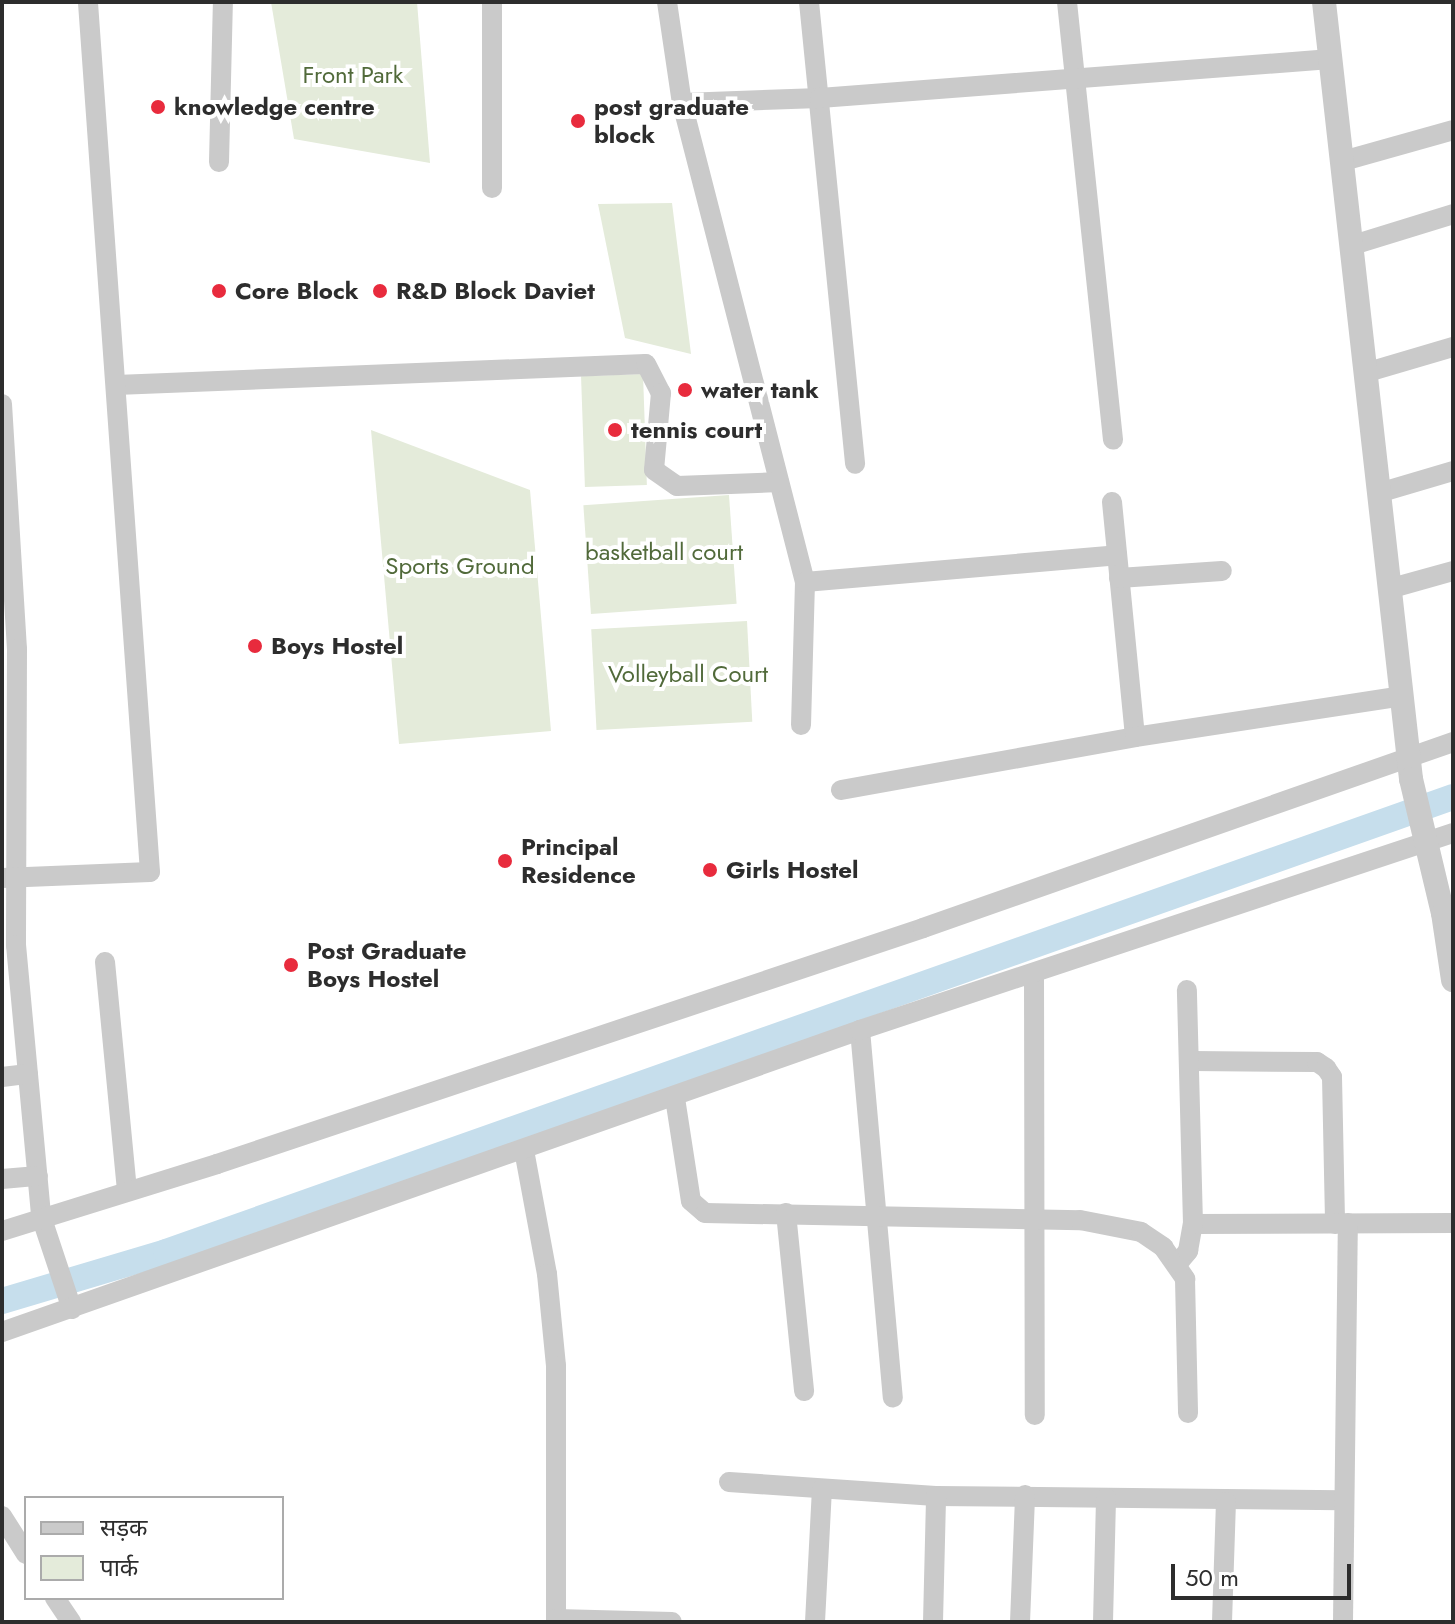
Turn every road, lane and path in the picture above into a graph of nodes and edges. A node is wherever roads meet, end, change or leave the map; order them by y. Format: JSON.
{"nodes":[{"id":1,"x":88,"y":2,"type":"edge"},
{"id":2,"x":223,"y":2,"type":"edge"},
{"id":3,"x":492,"y":2,"type":"edge"},
{"id":4,"x":667,"y":2,"type":"edge"},
{"id":5,"x":809,"y":2,"type":"edge"},
{"id":6,"x":1067,"y":2,"type":"edge"},
{"id":7,"x":1324,"y":2,"type":"edge"},
{"id":8,"x":1331,"y":59,"type":"junction"},
{"id":9,"x":1073,"y":78,"type":"junction"},
{"id":10,"x":820,"y":98,"type":"junction"},
{"id":11,"x":682,"y":103,"type":"junction"},
{"id":12,"x":1453,"y":130,"type":"edge"},
{"id":13,"x":1343,"y":161,"type":"junction"},
{"id":14,"x":219,"y":162,"type":"dead end"},
{"id":15,"x":492,"y":188,"type":"dead end"},
{"id":16,"x":1453,"y":214,"type":"edge"},
{"id":17,"x":1353,"y":245,"type":"junction"},
{"id":18,"x":1453,"y":347,"type":"edge"},
{"id":19,"x":1368,"y":372,"type":"junction"},
{"id":20,"x":116,"y":385,"type":"junction"},
{"id":21,"x":2,"y":404,"type":"edge"},
{"id":22,"x":1113,"y":440,"type":"dead end"},
{"id":23,"x":855,"y":464,"type":"dead end"},
{"id":24,"x":1453,"y":471,"type":"edge"},
{"id":25,"x":779,"y":482,"type":"junction"},
{"id":26,"x":1382,"y":492,"type":"junction"},
{"id":27,"x":1112,"y":502,"type":"dead end"},
{"id":28,"x":1117,"y":555,"type":"junction"},
{"id":29,"x":8,"y":564,"type":"edge"},
{"id":30,"x":1222,"y":571,"type":"dead end"},
{"id":31,"x":1453,"y":571,"type":"edge"},
{"id":32,"x":1119,"y":578,"type":"junction"},
{"id":33,"x":805,"y":582,"type":"junction"},
{"id":34,"x":1392,"y":588,"type":"junction"},
{"id":35,"x":1403,"y":696,"type":"junction"},
{"id":36,"x":801,"y":725,"type":"dead end"},
{"id":37,"x":1135,"y":737,"type":"junction"},
{"id":38,"x":1453,"y":742,"type":"edge"},
{"id":39,"x":1410,"y":768,"type":"junction"},
{"id":40,"x":841,"y":790,"type":"dead end"},
{"id":41,"x":1426,"y":833,"type":"junction"},
{"id":42,"x":1453,"y":833,"type":"edge"},
{"id":43,"x":9,"y":879,"type":"edge"},
{"id":44,"x":105,"y":962,"type":"dead end"},
{"id":45,"x":1034,"y":975,"type":"junction"},
{"id":46,"x":1453,"y":980,"type":"edge"},
{"id":47,"x":1187,"y":990,"type":"dead end"},
{"id":48,"x":860,"y":1030,"type":"junction"},
{"id":49,"x":1192,"y":1061,"type":"junction"},
{"id":50,"x":28,"y":1074,"type":"junction"},
{"id":51,"x":2,"y":1077,"type":"edge"},
{"id":52,"x":675,"y":1098,"type":"junction"},
{"id":53,"x":524,"y":1150,"type":"junction"},
{"id":54,"x":38,"y":1176,"type":"junction"},
{"id":55,"x":2,"y":1179,"type":"edge"},
{"id":56,"x":127,"y":1191,"type":"junction"},
{"id":57,"x":786,"y":1213,"type":"junction"},
{"id":58,"x":877,"y":1215,"type":"junction"},
{"id":59,"x":41,"y":1216,"type":"junction"},
{"id":60,"x":1036,"y":1221,"type":"junction"},
{"id":61,"x":1453,"y":1223,"type":"edge"},
{"id":62,"x":1193,"y":1224,"type":"junction"},
{"id":63,"x":1341,"y":1224,"type":"junction"},
{"id":64,"x":2,"y":1231,"type":"edge"},
{"id":65,"x":1178,"y":1263,"type":"junction"},
{"id":66,"x":72,"y":1309,"type":"junction"},
{"id":67,"x":2,"y":1332,"type":"edge"},
{"id":68,"x":804,"y":1391,"type":"dead end"},
{"id":69,"x":893,"y":1398,"type":"dead end"},
{"id":70,"x":1188,"y":1413,"type":"dead end"},
{"id":71,"x":1035,"y":1415,"type":"dead end"},
{"id":72,"x":729,"y":1482,"type":"dead end"},
{"id":73,"x":822,"y":1489,"type":"junction"},
{"id":74,"x":1025,"y":1495,"type":"junction"},
{"id":75,"x":936,"y":1496,"type":"junction"},
{"id":76,"x":1106,"y":1498,"type":"junction"},
{"id":77,"x":1342,"y":1500,"type":"junction"},
{"id":78,"x":1226,"y":1502,"type":"junction"},
{"id":79,"x":2,"y":1516,"type":"edge"},
{"id":80,"x":24,"y":1551,"type":"edge"},
{"id":81,"x":56,"y":1600,"type":"edge"},
{"id":82,"x":556,"y":1621,"type":"edge"},
{"id":83,"x":71,"y":1622,"type":"edge"},
{"id":84,"x":672,"y":1622,"type":"edge"},
{"id":85,"x":815,"y":1622,"type":"edge"},
{"id":86,"x":933,"y":1622,"type":"edge"},
{"id":87,"x":1020,"y":1622,"type":"edge"},
{"id":88,"x":1103,"y":1622,"type":"edge"},
{"id":89,"x":1222,"y":1622,"type":"edge"},
{"id":90,"x":1343,"y":1622,"type":"edge"}],
"edges":[{"from":1,"to":20,"type":"street"},
{"from":2,"to":14,"type":"street"},
{"from":3,"to":15,"type":"street"},
{"from":4,"to":11,"type":"street"},
{"from":5,"to":10,"type":"street"},
{"from":6,"to":9,"type":"street"},
{"from":7,"to":8,"type":"street"},
{"from":8,"to":9,"type":"street"},
{"from":8,"to":13,"type":"street"},
{"from":9,"to":10,"type":"street"},
{"from":9,"to":22,"type":"street"},
{"from":10,"to":11,"type":"street"},
{"from":10,"to":23,"type":"street"},
{"from":11,"to":25,"type":"street"},
{"from":12,"to":13,"type":"street"},
{"from":13,"to":17,"type":"street"},
{"from":16,"to":17,"type":"street"},
{"from":17,"to":19,"type":"street"},
{"from":18,"to":19,"type":"street"},
{"from":19,"to":26,"type":"street"},
{"from":20,"to":25,"type":"street"},
{"from":20,"to":43,"type":"street"},
{"from":21,"to":29,"type":"street"},
{"from":24,"to":26,"type":"street"},
{"from":25,"to":33,"type":"street"},
{"from":26,"to":34,"type":"street"},
{"from":27,"to":28,"type":"street"},
{"from":28,"to":32,"type":"street"},
{"from":28,"to":33,"type":"street"},
{"from":29,"to":43,"type":"street"},
{"from":30,"to":32,"type":"street"},
{"from":31,"to":34,"type":"street"},
{"from":32,"to":37,"type":"street"},
{"from":33,"to":36,"type":"street"},
{"from":34,"to":35,"type":"street"},
{"from":35,"to":37,"type":"street"},
{"from":35,"to":39,"type":"street"},
{"from":37,"to":40,"type":"street"},
{"from":38,"to":39,"type":"street"},
{"from":39,"to":41,"type":"street"},
{"from":39,"to":56,"type":"street"},
{"from":41,"to":42,"type":"street"},
{"from":41,"to":45,"type":"street"},
{"from":41,"to":46,"type":"street"},
{"from":43,"to":50,"type":"street"},
{"from":44,"to":56,"type":"street"},
{"from":45,"to":48,"type":"street"},
{"from":45,"to":60,"type":"street"},
{"from":47,"to":49,"type":"street"},
{"from":48,"to":52,"type":"street"},
{"from":48,"to":58,"type":"street"},
{"from":49,"to":62,"type":"street"},
{"from":49,"to":63,"type":"street"},
{"from":50,"to":51,"type":"street"},
{"from":50,"to":54,"type":"street"},
{"from":52,"to":53,"type":"street"},
{"from":52,"to":57,"type":"street"},
{"from":53,"to":66,"type":"street"},
{"from":53,"to":82,"type":"street"},
{"from":54,"to":55,"type":"street"},
{"from":54,"to":59,"type":"street"},
{"from":56,"to":59,"type":"street"},
{"from":57,"to":58,"type":"street"},
{"from":57,"to":68,"type":"street"},
{"from":58,"to":60,"type":"street"},
{"from":58,"to":69,"type":"street"},
{"from":59,"to":64,"type":"street"},
{"from":59,"to":66,"type":"street"},
{"from":60,"to":65,"type":"street"},
{"from":60,"to":71,"type":"street"},
{"from":61,"to":63,"type":"street"},
{"from":62,"to":63,"type":"street"},
{"from":62,"to":65,"type":"street"},
{"from":63,"to":77,"type":"street"},
{"from":65,"to":70,"type":"street"},
{"from":66,"to":67,"type":"street"},
{"from":72,"to":73,"type":"street"},
{"from":73,"to":75,"type":"street"},
{"from":73,"to":85,"type":"street"},
{"from":74,"to":75,"type":"street"},
{"from":74,"to":76,"type":"street"},
{"from":74,"to":87,"type":"street"},
{"from":75,"to":86,"type":"street"},
{"from":76,"to":78,"type":"street"},
{"from":76,"to":88,"type":"street"},
{"from":77,"to":78,"type":"street"},
{"from":77,"to":90,"type":"street"},
{"from":78,"to":89,"type":"street"},
{"from":79,"to":80,"type":"street"},
{"from":81,"to":83,"type":"street"},
{"from":82,"to":84,"type":"street"}]}
